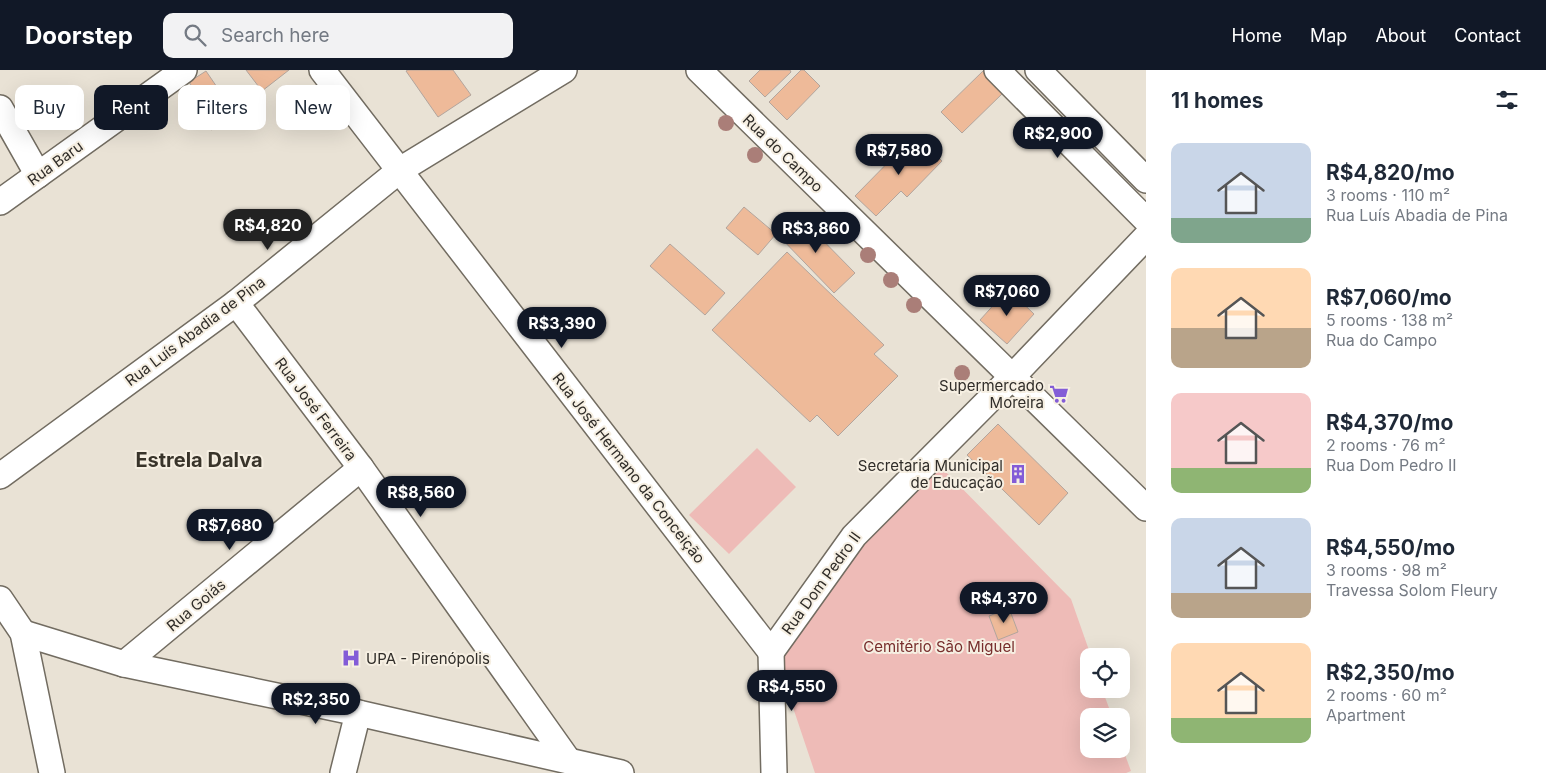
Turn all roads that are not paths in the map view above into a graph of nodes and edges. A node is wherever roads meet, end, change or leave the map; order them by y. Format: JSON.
{"nodes":[{"id":1,"x":184,"y":70,"type":"edge"},
{"id":2,"x":322,"y":70,"type":"edge"},
{"id":3,"x":564,"y":70,"type":"edge"},
{"id":4,"x":699,"y":70,"type":"edge"},
{"id":5,"x":998,"y":70,"type":"edge"},
{"id":6,"x":1038,"y":70,"type":"edge"},
{"id":7,"x":0,"y":108,"type":"edge"},
{"id":8,"x":400,"y":170,"type":"junction"},
{"id":9,"x":38,"y":175,"type":"junction"},
{"id":10,"x":1146,"y":180,"type":"edge"},
{"id":11,"x":0,"y":202,"type":"edge"},
{"id":12,"x":1146,"y":220,"type":"edge"},
{"id":13,"x":1146,"y":237,"type":"edge"},
{"id":14,"x":236,"y":303,"type":"junction"},
{"id":15,"x":1012,"y":377,"type":"junction"},
{"id":16,"x":361,"y":468,"type":"junction"},
{"id":17,"x":0,"y":476,"type":"edge"},
{"id":18,"x":1146,"y":508,"type":"edge"},
{"id":19,"x":0,"y":599,"type":"edge"},
{"id":20,"x":23,"y":634,"type":"junction"},
{"id":21,"x":771,"y":652,"type":"junction"},
{"id":22,"x":124,"y":664,"type":"junction"},
{"id":23,"x":358,"y":713,"type":"junction"},
{"id":24,"x":568,"y":760,"type":"junction"},
{"id":25,"x":52,"y":773,"type":"edge"},
{"id":26,"x":343,"y":773,"type":"edge"},
{"id":27,"x":621,"y":773,"type":"edge"},
{"id":28,"x":774,"y":773,"type":"edge"}],
"edges":[{"from":1,"to":9,"type":"street","name":"Rua Baru"},
{"from":2,"to":8,"type":"street","name":"Rua José Hermano da Conceição"},
{"from":3,"to":8,"type":"street","name":"Rua Luís Abadia de Pina"},
{"from":4,"to":15,"type":"street","name":"Rua do Campo"},
{"from":5,"to":12,"type":"street"},
{"from":6,"to":10,"type":"street"},
{"from":7,"to":9,"type":"street"},
{"from":8,"to":14,"type":"street","name":"Rua Luís Abadia de Pina"},
{"from":8,"to":21,"type":"street","name":"Rua José Hermano da Conceição"},
{"from":9,"to":11,"type":"street","name":"Rua Baru"},
{"from":13,"to":15,"type":"street","name":"Rua Dom Pedro II"},
{"from":14,"to":16,"type":"street","name":"Rua José Ferreira"},
{"from":14,"to":17,"type":"street","name":"Rua Luís Abadia de Pina"},
{"from":15,"to":18,"type":"street","name":"Rua do Campo"},
{"from":15,"to":21,"type":"street","name":"Rua Dom Pedro II"},
{"from":16,"to":22,"type":"street","name":"Rua Goiás"},
{"from":16,"to":24,"type":"street","name":"Rua José Ferreira"},
{"from":19,"to":20,"type":"street"},
{"from":20,"to":22,"type":"street"},
{"from":20,"to":25,"type":"street"},
{"from":21,"to":28,"type":"street"},
{"from":22,"to":23,"type":"street"},
{"from":23,"to":24,"type":"street"},
{"from":23,"to":26,"type":"street"},
{"from":24,"to":27,"type":"street"}]}
